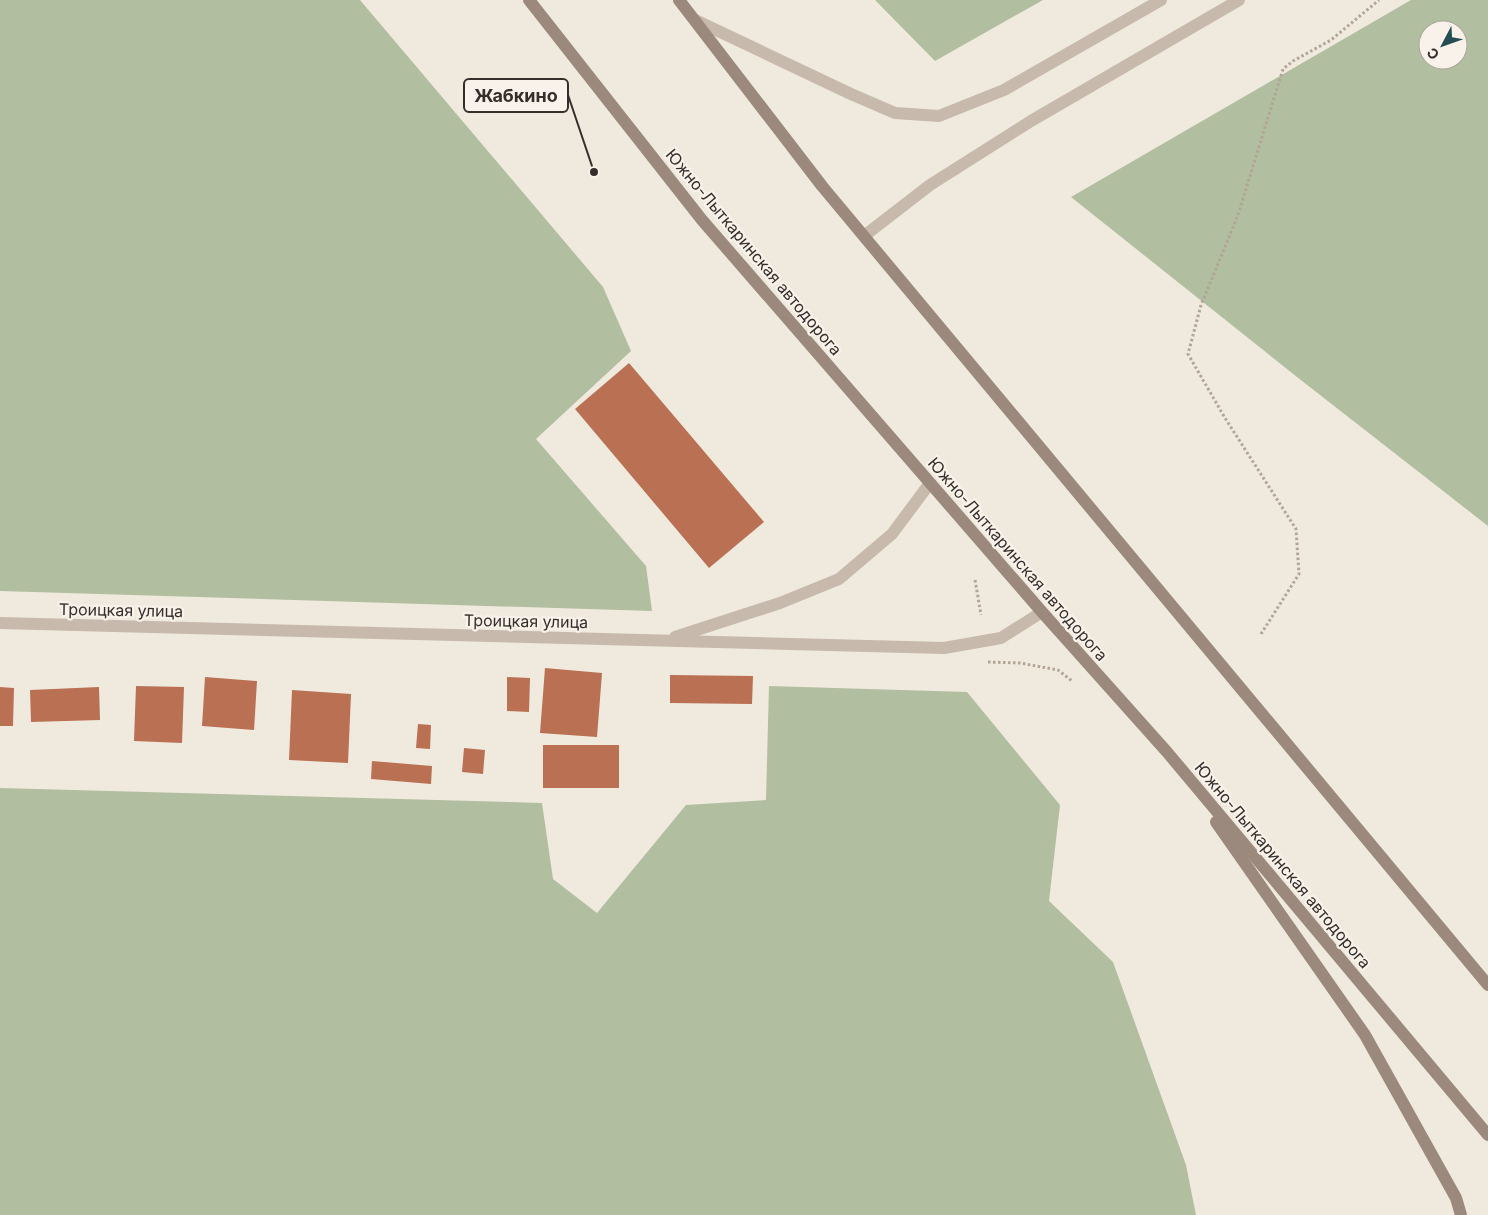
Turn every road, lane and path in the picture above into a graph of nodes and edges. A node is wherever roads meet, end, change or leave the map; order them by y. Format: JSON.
{"nodes":[{"id":1,"x":529,"y":0,"type":"edge"},
{"id":2,"x":679,"y":0,"type":"edge"},
{"id":3,"x":1161,"y":0,"type":"edge"},
{"id":4,"x":1239,"y":0,"type":"edge"},
{"id":5,"x":1379,"y":0,"type":"edge"},
{"id":6,"x":695,"y":20,"type":"junction"},
{"id":7,"x":864,"y":236,"type":"junction"},
{"id":8,"x":930,"y":483,"type":"junction"},
{"id":9,"x":975,"y":580,"type":"dead end"},
{"id":10,"x":1042,"y":612,"type":"junction"},
{"id":11,"x":981,"y":615,"type":"dead end"},
{"id":12,"x":0,"y":623,"type":"edge"},
{"id":13,"x":1261,"y":634,"type":"dead end"},
{"id":14,"x":664,"y":640,"type":"junction"},
{"id":15,"x":1020,"y":663,"type":"dead end"},
{"id":16,"x":1072,"y":682,"type":"dead end"},
{"id":17,"x":1167,"y":752,"type":"junction"},
{"id":18,"x":1488,"y":983,"type":"edge"},
{"id":19,"x":1488,"y":1135,"type":"edge"},
{"id":20,"x":1461,"y":1215,"type":"edge"}],
"edges":[{"from":1,"to":8,"type":"main road","name":"Южно-Лыткаринская автодорога"},
{"from":2,"to":6,"type":"main road"},
{"from":3,"to":6,"type":"street"},
{"from":4,"to":7,"type":"street"},
{"from":5,"to":13,"type":"path"},
{"from":6,"to":7,"type":"main road"},
{"from":7,"to":18,"type":"main road"},
{"from":8,"to":10,"type":"main road","name":"Южно-Лыткаринская автодорога"},
{"from":8,"to":14,"type":"street"},
{"from":9,"to":11,"type":"path"},
{"from":10,"to":14,"type":"street","name":"Троицкая улица"},
{"from":10,"to":17,"type":"main road","name":"Южно-Лыткаринская автодорога"},
{"from":12,"to":14,"type":"street","name":"Троицкая улица"},
{"from":15,"to":16,"type":"path"},
{"from":17,"to":19,"type":"main road","name":"Южно-Лыткаринская автодорога"},
{"from":17,"to":20,"type":"main road"}]}
